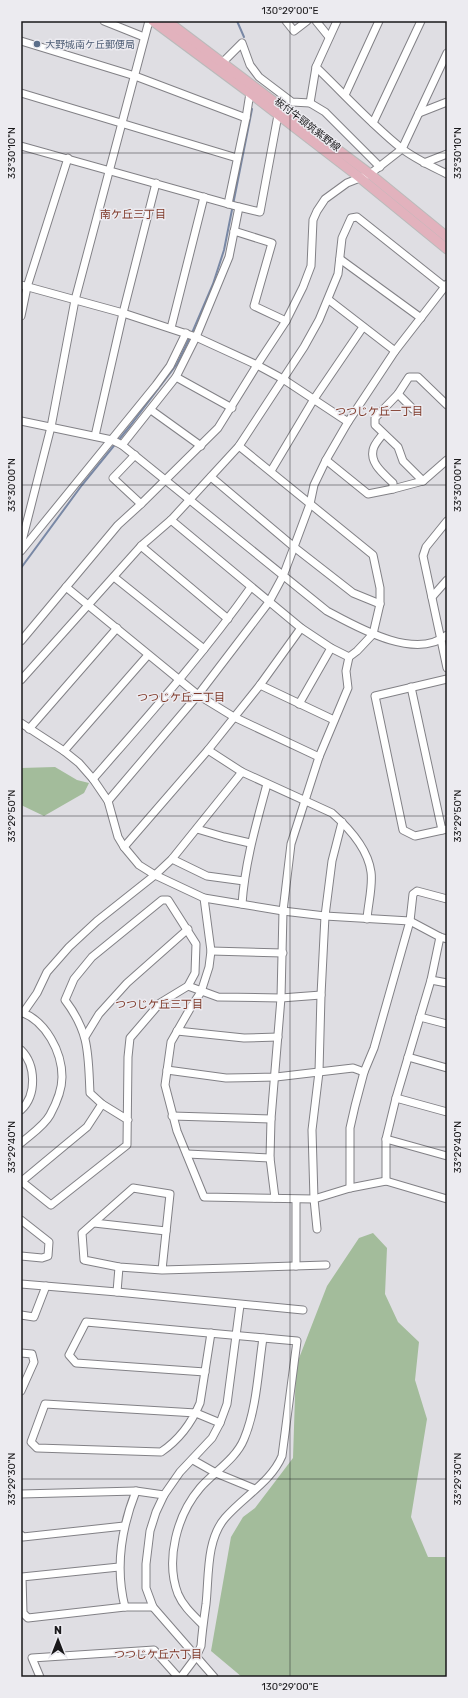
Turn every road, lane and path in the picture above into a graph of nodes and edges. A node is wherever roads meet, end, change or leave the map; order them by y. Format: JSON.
{"nodes":[{"id":1,"x":104,"y":21,"type":"edge"},
{"id":2,"x":149,"y":21,"type":"edge"},
{"id":3,"x":153,"y":21,"type":"edge"},
{"id":4,"x":167,"y":21,"type":"edge"},
{"id":5,"x":286,"y":21,"type":"edge"},
{"id":6,"x":307,"y":21,"type":"edge"},
{"id":7,"x":316,"y":21,"type":"edge"},
{"id":8,"x":337,"y":21,"type":"edge"},
{"id":9,"x":379,"y":21,"type":"edge"},
{"id":10,"x":421,"y":21,"type":"edge"},
{"id":11,"x":144,"y":37,"type":"junction"},
{"id":12,"x":329,"y":37,"type":"junction"},
{"id":13,"x":21,"y":41,"type":"edge"},
{"id":14,"x":446,"y":56,"type":"edge"},
{"id":15,"x":222,"y":63,"type":"junction"},
{"id":16,"x":316,"y":67,"type":"junction"},
{"id":17,"x":135,"y":76,"type":"junction"},
{"id":18,"x":21,"y":93,"type":"edge"},
{"id":19,"x":250,"y":93,"type":"junction"},
{"id":20,"x":345,"y":95,"type":"junction"},
{"id":21,"x":447,"y":102,"type":"edge"},
{"id":22,"x":310,"y":103,"type":"junction"},
{"id":23,"x":419,"y":113,"type":"junction"},
{"id":24,"x":278,"y":115,"type":"junction"},
{"id":25,"x":246,"y":118,"type":"junction"},
{"id":26,"x":123,"y":123,"type":"junction"},
{"id":27,"x":373,"y":123,"type":"junction"},
{"id":28,"x":22,"y":146,"type":"edge"},
{"id":29,"x":402,"y":148,"type":"junction"},
{"id":30,"x":447,"y":154,"type":"edge"},
{"id":31,"x":21,"y":155,"type":"edge"},
{"id":32,"x":68,"y":158,"type":"junction"},
{"id":33,"x":237,"y":158,"type":"junction"},
{"id":34,"x":424,"y":163,"type":"junction"},
{"id":35,"x":380,"y":167,"type":"junction"},
{"id":36,"x":110,"y":170,"type":"junction"},
{"id":37,"x":370,"y":174,"type":"junction"},
{"id":38,"x":447,"y":174,"type":"edge"},
{"id":39,"x":359,"y":177,"type":"junction"},
{"id":40,"x":156,"y":183,"type":"junction"},
{"id":41,"x":204,"y":197,"type":"junction"},
{"id":42,"x":228,"y":204,"type":"junction"},
{"id":43,"x":239,"y":207,"type":"junction"},
{"id":44,"x":234,"y":231,"type":"junction"},
{"id":45,"x":447,"y":237,"type":"edge"},
{"id":46,"x":447,"y":248,"type":"edge"},
{"id":47,"x":340,"y":259,"type":"junction"},
{"id":48,"x":24,"y":286,"type":"edge"},
{"id":49,"x":446,"y":286,"type":"edge"},
{"id":50,"x":75,"y":300,"type":"junction"},
{"id":51,"x":329,"y":300,"type":"junction"},
{"id":52,"x":123,"y":313,"type":"junction"},
{"id":53,"x":21,"y":316,"type":"edge"},
{"id":54,"x":421,"y":318,"type":"junction"},
{"id":55,"x":286,"y":321,"type":"junction"},
{"id":56,"x":363,"y":327,"type":"junction"},
{"id":57,"x":171,"y":328,"type":"junction"},
{"id":58,"x":186,"y":333,"type":"junction"},
{"id":59,"x":196,"y":337,"type":"junction"},
{"id":60,"x":395,"y":351,"type":"junction"},
{"id":61,"x":257,"y":365,"type":"junction"},
{"id":62,"x":176,"y":376,"type":"junction"},
{"id":63,"x":282,"y":379,"type":"junction"},
{"id":64,"x":398,"y":394,"type":"junction"},
{"id":65,"x":314,"y":399,"type":"junction"},
{"id":66,"x":447,"y":405,"type":"edge"},
{"id":67,"x":232,"y":408,"type":"junction"},
{"id":68,"x":414,"y":409,"type":"dead end"},
{"id":69,"x":151,"y":410,"type":"junction"},
{"id":70,"x":21,"y":421,"type":"edge"},
{"id":71,"x":348,"y":422,"type":"junction"},
{"id":72,"x":51,"y":427,"type":"junction"},
{"id":73,"x":383,"y":434,"type":"junction"},
{"id":74,"x":96,"y":436,"type":"junction"},
{"id":75,"x":112,"y":440,"type":"junction"},
{"id":76,"x":122,"y":445,"type":"junction"},
{"id":77,"x":201,"y":446,"type":"junction"},
{"id":78,"x":239,"y":446,"type":"junction"},
{"id":79,"x":135,"y":455,"type":"junction"},
{"id":80,"x":326,"y":460,"type":"junction"},
{"id":81,"x":447,"y":460,"type":"edge"},
{"id":82,"x":271,"y":471,"type":"junction"},
{"id":83,"x":211,"y":477,"type":"junction"},
{"id":84,"x":166,"y":480,"type":"junction"},
{"id":85,"x":423,"y":481,"type":"junction"},
{"id":86,"x":394,"y":489,"type":"junction"},
{"id":87,"x":189,"y":499,"type":"junction"},
{"id":88,"x":141,"y":504,"type":"junction"},
{"id":89,"x":310,"y":504,"type":"junction"},
{"id":90,"x":171,"y":520,"type":"junction"},
{"id":91,"x":447,"y":521,"type":"edge"},
{"id":92,"x":21,"y":546,"type":"edge"},
{"id":93,"x":141,"y":546,"type":"junction"},
{"id":94,"x":294,"y":547,"type":"junction"},
{"id":95,"x":21,"y":551,"type":"edge"},
{"id":96,"x":283,"y":576,"type":"junction"},
{"id":97,"x":114,"y":577,"type":"junction"},
{"id":98,"x":447,"y":580,"type":"edge"},
{"id":99,"x":66,"y":587,"type":"junction"},
{"id":100,"x":251,"y":587,"type":"junction"},
{"id":101,"x":432,"y":597,"type":"junction"},
{"id":102,"x":269,"y":602,"type":"junction"},
{"id":103,"x":88,"y":604,"type":"junction"},
{"id":104,"x":380,"y":604,"type":"junction"},
{"id":105,"x":228,"y":619,"type":"junction"},
{"id":106,"x":117,"y":628,"type":"junction"},
{"id":107,"x":302,"y":628,"type":"junction"},
{"id":108,"x":374,"y":634,"type":"junction"},
{"id":109,"x":444,"y":637,"type":"edge"},
{"id":110,"x":21,"y":641,"type":"edge"},
{"id":111,"x":331,"y":648,"type":"junction"},
{"id":112,"x":204,"y":649,"type":"junction"},
{"id":113,"x":148,"y":654,"type":"junction"},
{"id":114,"x":350,"y":657,"type":"junction"},
{"id":115,"x":447,"y":668,"type":"edge"},
{"id":116,"x":447,"y":679,"type":"edge"},
{"id":117,"x":21,"y":680,"type":"edge"},
{"id":118,"x":180,"y":680,"type":"junction"},
{"id":119,"x":260,"y":685,"type":"junction"},
{"id":120,"x":412,"y":687,"type":"junction"},
{"id":121,"x":198,"y":696,"type":"junction"},
{"id":122,"x":299,"y":704,"type":"junction"},
{"id":123,"x":234,"y":717,"type":"junction"},
{"id":124,"x":334,"y":720,"type":"junction"},
{"id":125,"x":21,"y":723,"type":"edge"},
{"id":126,"x":29,"y":729,"type":"junction"},
{"id":127,"x":208,"y":750,"type":"junction"},
{"id":128,"x":64,"y":751,"type":"junction"},
{"id":129,"x":319,"y":757,"type":"junction"},
{"id":130,"x":242,"y":772,"type":"junction"},
{"id":131,"x":94,"y":779,"type":"junction"},
{"id":132,"x":267,"y":784,"type":"junction"},
{"id":133,"x":108,"y":801,"type":"junction"},
{"id":134,"x":304,"y":801,"type":"junction"},
{"id":135,"x":342,"y":822,"type":"junction"},
{"id":136,"x":197,"y":829,"type":"junction"},
{"id":137,"x":445,"y":829,"type":"edge"},
{"id":138,"x":250,"y":843,"type":"junction"},
{"id":139,"x":124,"y":846,"type":"junction"},
{"id":140,"x":172,"y":859,"type":"junction"},
{"id":141,"x":155,"y":875,"type":"junction"},
{"id":142,"x":244,"y":881,"type":"junction"},
{"id":143,"x":204,"y":898,"type":"junction"},
{"id":144,"x":447,"y":899,"type":"edge"},
{"id":145,"x":242,"y":904,"type":"junction"},
{"id":146,"x":283,"y":911,"type":"junction"},
{"id":147,"x":325,"y":916,"type":"junction"},
{"id":148,"x":367,"y":919,"type":"junction"},
{"id":149,"x":410,"y":921,"type":"junction"},
{"id":150,"x":188,"y":929,"type":"junction"},
{"id":151,"x":443,"y":938,"type":"edge"},
{"id":152,"x":211,"y":951,"type":"junction"},
{"id":153,"x":282,"y":953,"type":"junction"},
{"id":154,"x":431,"y":980,"type":"junction"},
{"id":155,"x":447,"y":983,"type":"edge"},
{"id":156,"x":188,"y":986,"type":"junction"},
{"id":157,"x":201,"y":992,"type":"junction"},
{"id":158,"x":321,"y":995,"type":"junction"},
{"id":159,"x":281,"y":998,"type":"junction"},
{"id":160,"x":22,"y":1013,"type":"edge"},
{"id":161,"x":420,"y":1017,"type":"junction"},
{"id":162,"x":447,"y":1024,"type":"edge"},
{"id":163,"x":177,"y":1031,"type":"junction"},
{"id":164,"x":86,"y":1037,"type":"junction"},
{"id":165,"x":278,"y":1037,"type":"junction"},
{"id":166,"x":23,"y":1055,"type":"edge"},
{"id":167,"x":408,"y":1057,"type":"junction"},
{"id":168,"x":447,"y":1068,"type":"edge"},
{"id":169,"x":167,"y":1070,"type":"junction"},
{"id":170,"x":319,"y":1072,"type":"junction"},
{"id":171,"x":364,"y":1072,"type":"junction"},
{"id":172,"x":276,"y":1076,"type":"junction"},
{"id":173,"x":396,"y":1098,"type":"junction"},
{"id":174,"x":102,"y":1104,"type":"junction"},
{"id":175,"x":21,"y":1110,"type":"edge"},
{"id":176,"x":447,"y":1112,"type":"edge"},
{"id":177,"x":172,"y":1116,"type":"junction"},
{"id":178,"x":271,"y":1119,"type":"junction"},
{"id":179,"x":128,"y":1120,"type":"junction"},
{"id":180,"x":386,"y":1139,"type":"junction"},
{"id":181,"x":21,"y":1143,"type":"edge"},
{"id":182,"x":187,"y":1154,"type":"junction"},
{"id":183,"x":447,"y":1156,"type":"edge"},
{"id":184,"x":270,"y":1158,"type":"junction"},
{"id":185,"x":21,"y":1181,"type":"edge"},
{"id":186,"x":386,"y":1181,"type":"junction"},
{"id":187,"x":350,"y":1188,"type":"junction"},
{"id":188,"x":275,"y":1198,"type":"junction"},
{"id":189,"x":314,"y":1199,"type":"junction"},
{"id":190,"x":447,"y":1199,"type":"edge"},
{"id":191,"x":296,"y":1200,"type":"junction"},
{"id":192,"x":21,"y":1220,"type":"edge"},
{"id":193,"x":94,"y":1223,"type":"junction"},
{"id":194,"x":318,"y":1229,"type":"dead end"},
{"id":195,"x":166,"y":1231,"type":"junction"},
{"id":196,"x":21,"y":1256,"type":"edge"},
{"id":197,"x":326,"y":1265,"type":"dead end"},
{"id":198,"x":296,"y":1266,"type":"junction"},
{"id":199,"x":119,"y":1267,"type":"junction"},
{"id":200,"x":162,"y":1270,"type":"junction"},
{"id":201,"x":21,"y":1284,"type":"edge"},
{"id":202,"x":46,"y":1286,"type":"junction"},
{"id":203,"x":117,"y":1292,"type":"junction"},
{"id":204,"x":240,"y":1305,"type":"junction"},
{"id":205,"x":303,"y":1310,"type":"dead end"},
{"id":206,"x":21,"y":1315,"type":"edge"},
{"id":207,"x":211,"y":1333,"type":"junction"},
{"id":208,"x":237,"y":1335,"type":"junction"},
{"id":209,"x":263,"y":1338,"type":"junction"},
{"id":210,"x":21,"y":1353,"type":"edge"},
{"id":211,"x":205,"y":1372,"type":"junction"},
{"id":212,"x":21,"y":1391,"type":"edge"},
{"id":213,"x":196,"y":1413,"type":"junction"},
{"id":214,"x":220,"y":1423,"type":"junction"},
{"id":215,"x":193,"y":1460,"type":"junction"},
{"id":216,"x":216,"y":1472,"type":"junction"},
{"id":217,"x":255,"y":1489,"type":"junction"},
{"id":218,"x":136,"y":1491,"type":"junction"},
{"id":219,"x":21,"y":1494,"type":"edge"},
{"id":220,"x":164,"y":1495,"type":"junction"},
{"id":221,"x":124,"y":1526,"type":"junction"},
{"id":222,"x":21,"y":1535,"type":"edge"},
{"id":223,"x":119,"y":1567,"type":"junction"},
{"id":224,"x":125,"y":1607,"type":"junction"},
{"id":225,"x":153,"y":1607,"type":"junction"},
{"id":226,"x":202,"y":1624,"type":"junction"},
{"id":227,"x":196,"y":1657,"type":"junction"},
{"id":228,"x":40,"y":1677,"type":"edge"},
{"id":229,"x":178,"y":1677,"type":"edge"},
{"id":230,"x":181,"y":1677,"type":"edge"},
{"id":231,"x":214,"y":1677,"type":"edge"}],
"edges":[{"from":1,"to":11,"type":"street"},
{"from":2,"to":11,"type":"street"},
{"from":3,"to":19,"type":"main road","name":"板付牛頸筑紫野線"},
{"from":4,"to":15,"type":"main road","name":"板付牛頸筑紫野線"},
{"from":5,"to":6,"type":"street"},
{"from":7,"to":12,"type":"street"},
{"from":8,"to":12,"type":"street"},
{"from":9,"to":20,"type":"street"},
{"from":10,"to":27,"type":"street"},
{"from":11,"to":17,"type":"street"},
{"from":12,"to":16,"type":"street"},
{"from":13,"to":17,"type":"street"},
{"from":14,"to":23,"type":"street"},
{"from":15,"to":22,"type":"street"},
{"from":15,"to":37,"type":"main road","name":"板付牛頸筑紫野線"},
{"from":16,"to":20,"type":"street"},
{"from":16,"to":22,"type":"street"},
{"from":17,"to":25,"type":"street"},
{"from":17,"to":26,"type":"street"},
{"from":18,"to":26,"type":"street"},
{"from":19,"to":24,"type":"main road","name":"板付牛頸筑紫野線"},
{"from":19,"to":25,"type":"street"},
{"from":20,"to":27,"type":"street"},
{"from":21,"to":23,"type":"street"},
{"from":22,"to":35,"type":"street"},
{"from":23,"to":29,"type":"street"},
{"from":24,"to":39,"type":"main road","name":"板付牛頸筑紫野線"},
{"from":24,"to":43,"type":"street"},
{"from":25,"to":33,"type":"street"},
{"from":26,"to":33,"type":"street"},
{"from":26,"to":36,"type":"street"},
{"from":27,"to":29,"type":"street"},
{"from":28,"to":31,"type":"street"},
{"from":28,"to":32,"type":"street"},
{"from":29,"to":34,"type":"street"},
{"from":29,"to":35,"type":"street"},
{"from":30,"to":34,"type":"street"},
{"from":32,"to":36,"type":"street"},
{"from":32,"to":48,"type":"street"},
{"from":33,"to":42,"type":"street"},
{"from":34,"to":38,"type":"street"},
{"from":35,"to":37,"type":"street"},
{"from":36,"to":40,"type":"street"},
{"from":36,"to":50,"type":"street"},
{"from":37,"to":39,"type":"street"},
{"from":37,"to":45,"type":"main road","name":"板付牛頸筑紫野線"},
{"from":39,"to":46,"type":"main road","name":"板付牛頸筑紫野線"},
{"from":39,"to":55,"type":"street"},
{"from":40,"to":41,"type":"street"},
{"from":40,"to":52,"type":"street"},
{"from":41,"to":42,"type":"street"},
{"from":41,"to":57,"type":"street"},
{"from":42,"to":43,"type":"street"},
{"from":43,"to":44,"type":"street"},
{"from":44,"to":55,"type":"street"},
{"from":44,"to":59,"type":"street"},
{"from":47,"to":49,"type":"street"},
{"from":47,"to":51,"type":"street"},
{"from":47,"to":54,"type":"street"},
{"from":48,"to":50,"type":"street"},
{"from":48,"to":53,"type":"street"},
{"from":49,"to":54,"type":"street"},
{"from":50,"to":52,"type":"street"},
{"from":50,"to":72,"type":"street"},
{"from":51,"to":56,"type":"street"},
{"from":51,"to":63,"type":"street"},
{"from":52,"to":57,"type":"street"},
{"from":52,"to":74,"type":"street"},
{"from":54,"to":60,"type":"street"},
{"from":55,"to":61,"type":"street"},
{"from":56,"to":60,"type":"street"},
{"from":56,"to":65,"type":"street"},
{"from":57,"to":58,"type":"street"},
{"from":58,"to":59,"type":"street"},
{"from":58,"to":75,"type":"street"},
{"from":59,"to":61,"type":"street"},
{"from":59,"to":62,"type":"street"},
{"from":60,"to":71,"type":"street"},
{"from":61,"to":63,"type":"street"},
{"from":61,"to":67,"type":"street"},
{"from":62,"to":67,"type":"street"},
{"from":62,"to":69,"type":"street"},
{"from":63,"to":65,"type":"street"},
{"from":63,"to":78,"type":"street"},
{"from":64,"to":66,"type":"street"},
{"from":64,"to":68,"type":"street"},
{"from":64,"to":73,"type":"street"},
{"from":65,"to":71,"type":"street"},
{"from":65,"to":82,"type":"street"},
{"from":67,"to":77,"type":"street"},
{"from":69,"to":76,"type":"street"},
{"from":69,"to":77,"type":"street"},
{"from":70,"to":72,"type":"street"},
{"from":71,"to":80,"type":"street"},
{"from":72,"to":74,"type":"street"},
{"from":72,"to":92,"type":"street"},
{"from":73,"to":85,"type":"street"},
{"from":73,"to":86,"type":"street"},
{"from":74,"to":75,"type":"street"},
{"from":75,"to":76,"type":"street"},
{"from":75,"to":95,"type":"street"},
{"from":76,"to":79,"type":"street"},
{"from":77,"to":84,"type":"street"},
{"from":78,"to":82,"type":"street"},
{"from":78,"to":83,"type":"street"},
{"from":79,"to":84,"type":"street"},
{"from":79,"to":88,"type":"street"},
{"from":80,"to":86,"type":"street"},
{"from":80,"to":89,"type":"street"},
{"from":81,"to":85,"type":"street"},
{"from":82,"to":89,"type":"street"},
{"from":83,"to":87,"type":"street"},
{"from":83,"to":94,"type":"street"},
{"from":84,"to":87,"type":"street"},
{"from":84,"to":88,"type":"street"},
{"from":85,"to":86,"type":"street"},
{"from":87,"to":90,"type":"street"},
{"from":87,"to":96,"type":"street"},
{"from":88,"to":99,"type":"street"},
{"from":89,"to":94,"type":"street"},
{"from":89,"to":104,"type":"street"},
{"from":90,"to":93,"type":"street"},
{"from":90,"to":100,"type":"street"},
{"from":91,"to":101,"type":"street"},
{"from":93,"to":97,"type":"street"},
{"from":93,"to":105,"type":"street"},
{"from":94,"to":96,"type":"street"},
{"from":94,"to":104,"type":"street"},
{"from":96,"to":102,"type":"street"},
{"from":96,"to":108,"type":"street"},
{"from":97,"to":103,"type":"street"},
{"from":97,"to":112,"type":"street"},
{"from":98,"to":101,"type":"street"},
{"from":99,"to":103,"type":"street"},
{"from":99,"to":110,"type":"street"},
{"from":100,"to":102,"type":"street"},
{"from":100,"to":105,"type":"street"},
{"from":101,"to":109,"type":"street"},
{"from":102,"to":107,"type":"street"},
{"from":102,"to":121,"type":"street"},
{"from":103,"to":106,"type":"street"},
{"from":103,"to":117,"type":"street"},
{"from":104,"to":108,"type":"street"},
{"from":105,"to":112,"type":"street"},
{"from":106,"to":113,"type":"street"},
{"from":106,"to":126,"type":"street"},
{"from":107,"to":111,"type":"street"},
{"from":107,"to":119,"type":"street"},
{"from":108,"to":109,"type":"street"},
{"from":108,"to":114,"type":"street"},
{"from":109,"to":115,"type":"street"},
{"from":111,"to":114,"type":"street"},
{"from":111,"to":122,"type":"street"},
{"from":112,"to":118,"type":"street"},
{"from":113,"to":118,"type":"street"},
{"from":113,"to":128,"type":"street"},
{"from":114,"to":124,"type":"street"},
{"from":116,"to":120,"type":"street"},
{"from":118,"to":121,"type":"street"},
{"from":118,"to":131,"type":"street"},
{"from":119,"to":122,"type":"street"},
{"from":119,"to":123,"type":"street"},
{"from":120,"to":137,"type":"street"},
{"from":120,"to":137,"type":"street"},
{"from":121,"to":123,"type":"street"},
{"from":121,"to":133,"type":"street"},
{"from":122,"to":124,"type":"street"},
{"from":123,"to":127,"type":"street"},
{"from":123,"to":129,"type":"street"},
{"from":124,"to":129,"type":"street"},
{"from":125,"to":126,"type":"street"},
{"from":126,"to":128,"type":"street"},
{"from":127,"to":130,"type":"street"},
{"from":127,"to":139,"type":"street"},
{"from":128,"to":131,"type":"street"},
{"from":129,"to":134,"type":"street"},
{"from":130,"to":132,"type":"street"},
{"from":130,"to":136,"type":"street"},
{"from":131,"to":133,"type":"street"},
{"from":132,"to":134,"type":"street"},
{"from":132,"to":138,"type":"street"},
{"from":133,"to":139,"type":"street"},
{"from":134,"to":135,"type":"street"},
{"from":134,"to":146,"type":"street"},
{"from":135,"to":147,"type":"street"},
{"from":135,"to":148,"type":"street"},
{"from":136,"to":138,"type":"street"},
{"from":136,"to":140,"type":"street"},
{"from":138,"to":142,"type":"street"},
{"from":139,"to":141,"type":"street"},
{"from":140,"to":141,"type":"street"},
{"from":140,"to":142,"type":"street"},
{"from":141,"to":143,"type":"street"},
{"from":141,"to":160,"type":"street"},
{"from":142,"to":145,"type":"street"},
{"from":143,"to":145,"type":"street"},
{"from":143,"to":152,"type":"street"},
{"from":144,"to":149,"type":"street"},
{"from":145,"to":146,"type":"street"},
{"from":146,"to":147,"type":"street"},
{"from":146,"to":153,"type":"street"},
{"from":147,"to":148,"type":"street"},
{"from":147,"to":158,"type":"street"},
{"from":148,"to":149,"type":"street"},
{"from":149,"to":151,"type":"street"},
{"from":149,"to":171,"type":"street"},
{"from":150,"to":156,"type":"street"},
{"from":150,"to":164,"type":"street"},
{"from":150,"to":164,"type":"street"},
{"from":151,"to":154,"type":"street"},
{"from":152,"to":153,"type":"street"},
{"from":152,"to":157,"type":"street"},
{"from":153,"to":159,"type":"street"},
{"from":154,"to":155,"type":"street"},
{"from":154,"to":161,"type":"street"},
{"from":156,"to":157,"type":"street"},
{"from":156,"to":179,"type":"street"},
{"from":157,"to":159,"type":"street"},
{"from":157,"to":163,"type":"street"},
{"from":158,"to":159,"type":"street"},
{"from":158,"to":170,"type":"street"},
{"from":159,"to":165,"type":"street"},
{"from":160,"to":181,"type":"street"},
{"from":161,"to":162,"type":"street"},
{"from":161,"to":167,"type":"street"},
{"from":163,"to":165,"type":"street"},
{"from":163,"to":169,"type":"street"},
{"from":164,"to":174,"type":"street"},
{"from":165,"to":172,"type":"street"},
{"from":166,"to":175,"type":"street"},
{"from":167,"to":168,"type":"street"},
{"from":167,"to":173,"type":"street"},
{"from":169,"to":172,"type":"street"},
{"from":169,"to":177,"type":"street"},
{"from":170,"to":171,"type":"street"},
{"from":170,"to":172,"type":"street"},
{"from":170,"to":189,"type":"street"},
{"from":171,"to":187,"type":"street"},
{"from":172,"to":178,"type":"street"},
{"from":173,"to":176,"type":"street"},
{"from":173,"to":180,"type":"street"},
{"from":174,"to":179,"type":"street"},
{"from":174,"to":185,"type":"street"},
{"from":177,"to":178,"type":"street"},
{"from":177,"to":182,"type":"street"},
{"from":178,"to":184,"type":"street"},
{"from":179,"to":185,"type":"street"},
{"from":180,"to":183,"type":"street"},
{"from":180,"to":186,"type":"street"},
{"from":182,"to":184,"type":"street"},
{"from":182,"to":188,"type":"street"},
{"from":184,"to":188,"type":"street"},
{"from":186,"to":187,"type":"street"},
{"from":186,"to":190,"type":"street"},
{"from":187,"to":189,"type":"street"},
{"from":188,"to":191,"type":"street"},
{"from":189,"to":191,"type":"street"},
{"from":189,"to":194,"type":"street"},
{"from":191,"to":198,"type":"street"},
{"from":192,"to":196,"type":"street"},
{"from":193,"to":195,"type":"street"},
{"from":193,"to":195,"type":"street"},
{"from":193,"to":199,"type":"street"},
{"from":195,"to":200,"type":"street"},
{"from":197,"to":198,"type":"street"},
{"from":198,"to":200,"type":"street"},
{"from":199,"to":200,"type":"street"},
{"from":199,"to":203,"type":"street"},
{"from":201,"to":202,"type":"street"},
{"from":202,"to":203,"type":"street"},
{"from":202,"to":206,"type":"street"},
{"from":203,"to":204,"type":"street"},
{"from":204,"to":205,"type":"street"},
{"from":204,"to":208,"type":"street"},
{"from":207,"to":208,"type":"street"},
{"from":207,"to":211,"type":"street"},
{"from":207,"to":211,"type":"street"},
{"from":208,"to":209,"type":"street"},
{"from":208,"to":214,"type":"street"},
{"from":209,"to":216,"type":"street"},
{"from":209,"to":217,"type":"street"},
{"from":210,"to":212,"type":"street"},
{"from":211,"to":213,"type":"street"},
{"from":213,"to":213,"type":"street"},
{"from":213,"to":214,"type":"street"},
{"from":214,"to":215,"type":"street"},
{"from":215,"to":216,"type":"street"},
{"from":215,"to":220,"type":"street"},
{"from":216,"to":217,"type":"street"},
{"from":216,"to":226,"type":"street"},
{"from":217,"to":226,"type":"street"},
{"from":218,"to":219,"type":"street"},
{"from":218,"to":220,"type":"street"},
{"from":218,"to":221,"type":"street"},
{"from":220,"to":225,"type":"street"},
{"from":221,"to":222,"type":"street"},
{"from":221,"to":223,"type":"street"},
{"from":223,"to":224,"type":"street"},
{"from":223,"to":224,"type":"street"},
{"from":224,"to":225,"type":"street"},
{"from":225,"to":227,"type":"street"},
{"from":226,"to":227,"type":"street"},
{"from":227,"to":230,"type":"street"},
{"from":227,"to":231,"type":"street"},
{"from":228,"to":229,"type":"street"}]}
